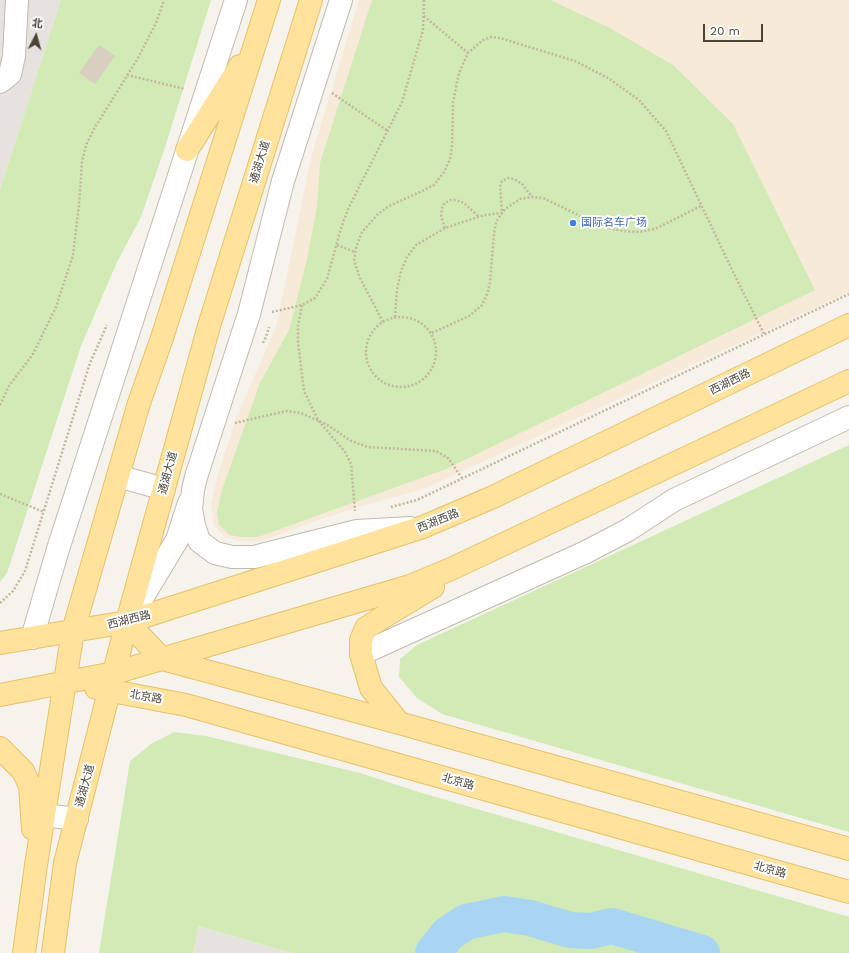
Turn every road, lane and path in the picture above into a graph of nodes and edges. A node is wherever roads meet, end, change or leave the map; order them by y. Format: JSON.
{"nodes":[{"id":1,"x":17,"y":0,"type":"edge"},
{"id":2,"x":164,"y":0,"type":"edge"},
{"id":3,"x":236,"y":0,"type":"edge"},
{"id":4,"x":269,"y":0,"type":"edge"},
{"id":5,"x":311,"y":0,"type":"edge"},
{"id":6,"x":321,"y":0,"type":"edge"},
{"id":7,"x":341,"y":0,"type":"edge"},
{"id":8,"x":424,"y":0,"type":"edge"},
{"id":9,"x":424,"y":16,"type":"junction"},
{"id":10,"x":304,"y":22,"type":"junction"},
{"id":11,"x":256,"y":42,"type":"junction"},
{"id":12,"x":468,"y":54,"type":"junction"},
{"id":13,"x":128,"y":75,"type":"junction"},
{"id":14,"x":0,"y":82,"type":"edge"},
{"id":15,"x":189,"y":90,"type":"dead end"},
{"id":16,"x":330,"y":92,"type":"dead end"},
{"id":17,"x":388,"y":131,"type":"junction"},
{"id":18,"x":187,"y":150,"type":"junction"},
{"id":19,"x":532,"y":197,"type":"junction"},
{"id":20,"x":701,"y":206,"type":"junction"},
{"id":21,"x":502,"y":213,"type":"junction"},
{"id":22,"x":479,"y":217,"type":"junction"},
{"id":23,"x":445,"y":228,"type":"junction"},
{"id":24,"x":337,"y":245,"type":"junction"},
{"id":25,"x":355,"y":252,"type":"junction"},
{"id":26,"x":849,"y":294,"type":"edge"},
{"id":27,"x":274,"y":305,"type":"dead end"},
{"id":28,"x":302,"y":305,"type":"junction"},
{"id":29,"x":272,"y":312,"type":"junction"},
{"id":30,"x":395,"y":317,"type":"junction"},
{"id":31,"x":270,"y":318,"type":"dead end"},
{"id":32,"x":383,"y":322,"type":"junction"},
{"id":33,"x":269,"y":324,"type":"dead end"},
{"id":34,"x":849,"y":325,"type":"edge"},
{"id":35,"x":432,"y":333,"type":"junction"},
{"id":36,"x":764,"y":334,"type":"junction"},
{"id":37,"x":259,"y":350,"type":"dead end"},
{"id":38,"x":849,"y":381,"type":"edge"},
{"id":39,"x":0,"y":405,"type":"edge"},
{"id":40,"x":849,"y":417,"type":"edge"},
{"id":41,"x":318,"y":420,"type":"junction"},
{"id":42,"x":233,"y":423,"type":"dead end"},
{"id":43,"x":118,"y":476,"type":"junction"},
{"id":44,"x":462,"y":478,"type":"junction"},
{"id":45,"x":164,"y":489,"type":"junction"},
{"id":46,"x":193,"y":490,"type":"junction"},
{"id":47,"x":0,"y":494,"type":"edge"},
{"id":48,"x":387,"y":508,"type":"dead end"},
{"id":49,"x":44,"y":512,"type":"dead end"},
{"id":50,"x":355,"y":517,"type":"dead end"},
{"id":51,"x":423,"y":528,"type":"junction"},
{"id":52,"x":470,"y":559,"type":"junction"},
{"id":53,"x":127,"y":622,"type":"junction"},
{"id":54,"x":73,"y":631,"type":"junction"},
{"id":55,"x":32,"y":638,"type":"junction"},
{"id":56,"x":0,"y":643,"type":"edge"},
{"id":57,"x":361,"y":654,"type":"junction"},
{"id":58,"x":162,"y":659,"type":"junction"},
{"id":59,"x":112,"y":682,"type":"junction"},
{"id":60,"x":65,"y":683,"type":"junction"},
{"id":61,"x":0,"y":695,"type":"edge"},
{"id":62,"x":399,"y":723,"type":"junction"},
{"id":63,"x":0,"y":748,"type":"edge"},
{"id":64,"x":44,"y":815,"type":"junction"},
{"id":65,"x":76,"y":819,"type":"junction"},
{"id":66,"x":849,"y":849,"type":"edge"},
{"id":67,"x":36,"y":865,"type":"junction"},
{"id":68,"x":849,"y":892,"type":"edge"},
{"id":69,"x":24,"y":953,"type":"edge"},
{"id":70,"x":53,"y":953,"type":"edge"}],
"edges":[{"from":1,"to":14,"type":"street"},
{"from":2,"to":13,"type":"path"},
{"from":3,"to":18,"type":"street"},
{"from":4,"to":11,"type":"main road"},
{"from":5,"to":10,"type":"main road","name":"通湖大道"},
{"from":6,"to":10,"type":"main road"},
{"from":7,"to":46,"type":"street"},
{"from":8,"to":9,"type":"path"},
{"from":9,"to":12,"type":"path"},
{"from":9,"to":17,"type":"path"},
{"from":10,"to":45,"type":"main road","name":"通湖大道"},
{"from":11,"to":18,"type":"main road"},
{"from":11,"to":43,"type":"main road"},
{"from":12,"to":20,"type":"path"},
{"from":12,"to":25,"type":"path"},
{"from":13,"to":15,"type":"path"},
{"from":13,"to":39,"type":"path"},
{"from":16,"to":17,"type":"path"},
{"from":17,"to":24,"type":"path"},
{"from":18,"to":55,"type":"street"},
{"from":19,"to":20,"type":"path"},
{"from":19,"to":21,"type":"path"},
{"from":19,"to":21,"type":"path"},
{"from":20,"to":36,"type":"path"},
{"from":21,"to":22,"type":"path"},
{"from":21,"to":35,"type":"path"},
{"from":22,"to":23,"type":"path"},
{"from":22,"to":23,"type":"path"},
{"from":23,"to":30,"type":"path"},
{"from":24,"to":25,"type":"path"},
{"from":24,"to":28,"type":"path"},
{"from":25,"to":32,"type":"path"},
{"from":26,"to":36,"type":"path"},
{"from":27,"to":29,"type":"path"},
{"from":28,"to":29,"type":"path"},
{"from":28,"to":41,"type":"path"},
{"from":29,"to":31,"type":"path"},
{"from":30,"to":32,"type":"path"},
{"from":30,"to":35,"type":"path"},
{"from":32,"to":35,"type":"path"},
{"from":33,"to":37,"type":"path"},
{"from":34,"to":51,"type":"main road","name":"西湖西路"},
{"from":36,"to":44,"type":"path"},
{"from":38,"to":52,"type":"main road"},
{"from":40,"to":57,"type":"street"},
{"from":41,"to":42,"type":"path"},
{"from":41,"to":44,"type":"path"},
{"from":41,"to":50,"type":"path"},
{"from":43,"to":45,"type":"street"},
{"from":43,"to":54,"type":"main road"},
{"from":44,"to":48,"type":"path"},
{"from":45,"to":53,"type":"main road","name":"通湖大道"},
{"from":46,"to":51,"type":"street"},
{"from":46,"to":53,"type":"street"},
{"from":47,"to":49,"type":"path"},
{"from":51,"to":53,"type":"main road","name":"西湖西路"},
{"from":52,"to":57,"type":"main road"},
{"from":52,"to":58,"type":"main road"},
{"from":53,"to":54,"type":"main road","name":"西湖西路"},
{"from":53,"to":58,"type":"main road"},
{"from":53,"to":59,"type":"main road","name":"通湖大道"},
{"from":54,"to":55,"type":"main road","name":"西湖西路"},
{"from":54,"to":60,"type":"main road"},
{"from":55,"to":56,"type":"main road","name":"西湖西路"},
{"from":57,"to":62,"type":"main road"},
{"from":58,"to":59,"type":"main road"},
{"from":58,"to":62,"type":"main road"},
{"from":59,"to":60,"type":"main road"},
{"from":59,"to":65,"type":"main road","name":"通湖大道"},
{"from":59,"to":68,"type":"main road","name":"北京路"},
{"from":60,"to":61,"type":"main road"},
{"from":60,"to":64,"type":"main road"},
{"from":62,"to":66,"type":"main road"},
{"from":63,"to":67,"type":"main road"},
{"from":64,"to":65,"type":"street"},
{"from":64,"to":67,"type":"main road"},
{"from":65,"to":70,"type":"main road","name":"通湖大道"},
{"from":67,"to":69,"type":"main road"}]}
